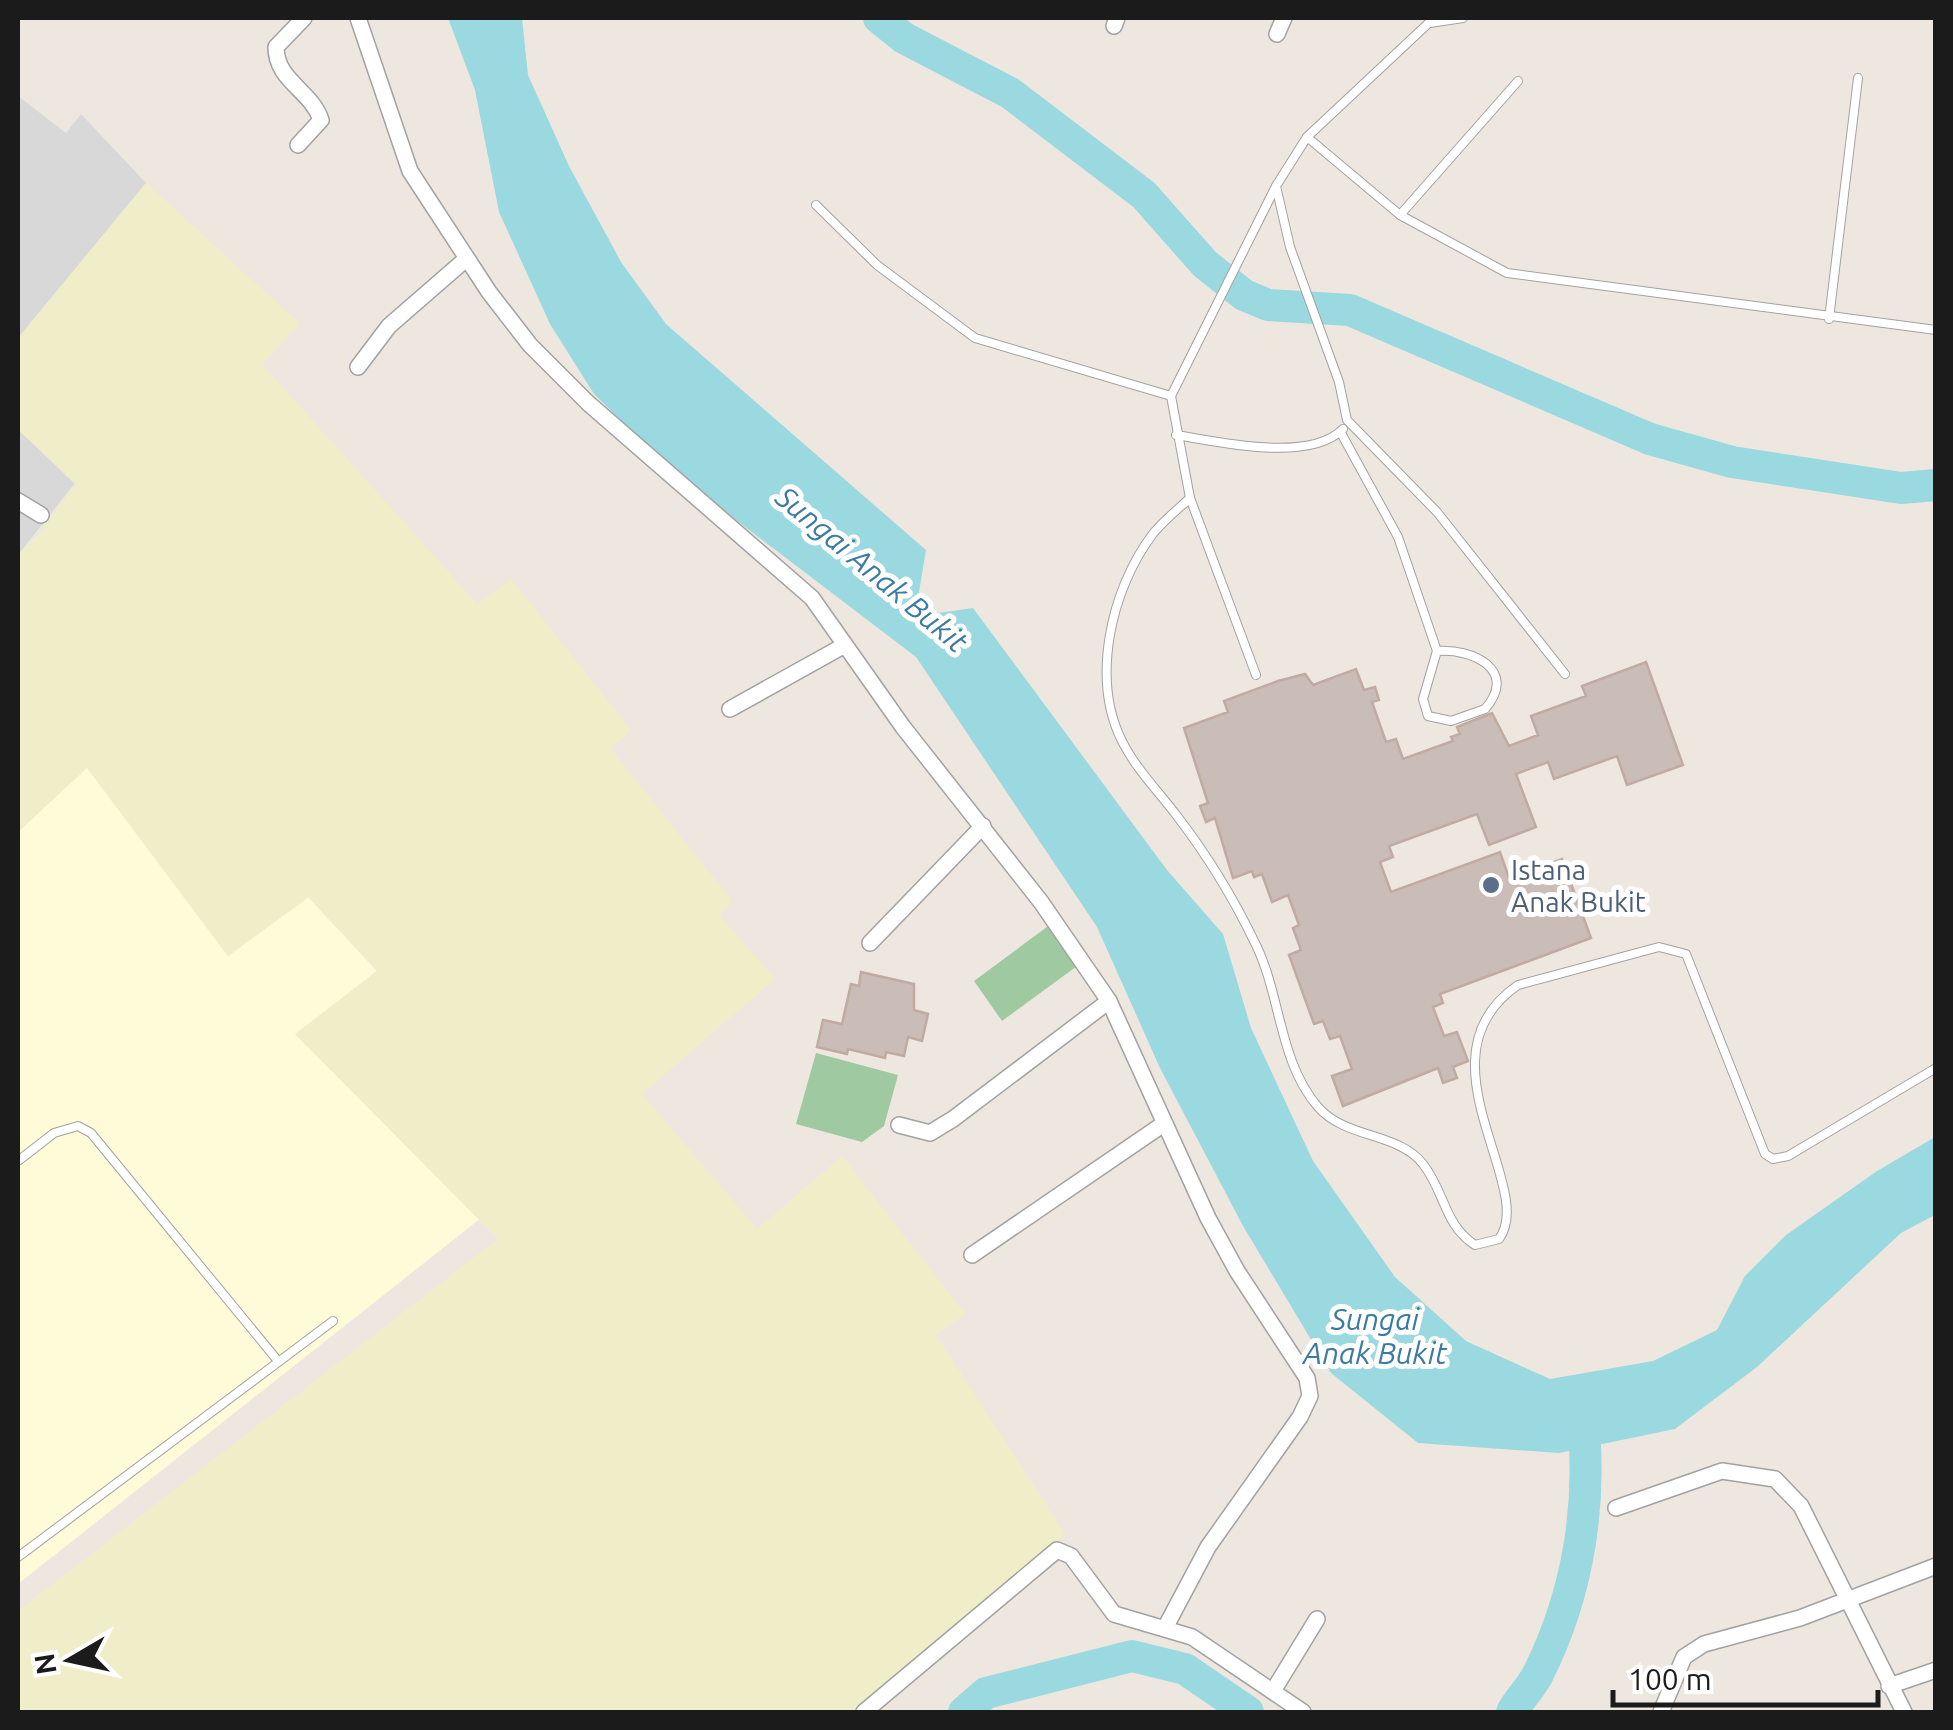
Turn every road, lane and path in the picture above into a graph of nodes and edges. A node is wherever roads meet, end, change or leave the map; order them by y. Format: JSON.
{"nodes":[{"id":1,"x":304,"y":18,"type":"edge"},
{"id":2,"x":358,"y":18,"type":"edge"},
{"id":3,"x":1463,"y":18,"type":"edge"},
{"id":4,"x":1432,"y":20,"type":"edge"},
{"id":5,"x":1858,"y":78,"type":"dead end"},
{"id":6,"x":1518,"y":82,"type":"dead end"},
{"id":7,"x":1307,"y":137,"type":"junction"},
{"id":8,"x":298,"y":145,"type":"dead end"},
{"id":9,"x":1276,"y":186,"type":"junction"},
{"id":10,"x":816,"y":205,"type":"dead end"},
{"id":11,"x":1400,"y":216,"type":"junction"},
{"id":12,"x":466,"y":259,"type":"junction"},
{"id":13,"x":1830,"y":319,"type":"junction"},
{"id":14,"x":1936,"y":330,"type":"edge"},
{"id":15,"x":358,"y":366,"type":"dead end"},
{"id":16,"x":1171,"y":396,"type":"junction"},
{"id":17,"x":1347,"y":420,"type":"junction"},
{"id":18,"x":1341,"y":433,"type":"junction"},
{"id":19,"x":1176,"y":435,"type":"junction"},
{"id":20,"x":1190,"y":498,"type":"junction"},
{"id":21,"x":18,"y":501,"type":"edge"},
{"id":22,"x":41,"y":516,"type":"dead end"},
{"id":23,"x":844,"y":645,"type":"junction"},
{"id":24,"x":1438,"y":651,"type":"junction"},
{"id":25,"x":1565,"y":674,"type":"dead end"},
{"id":26,"x":1256,"y":675,"type":"dead end"},
{"id":27,"x":730,"y":708,"type":"dead end"},
{"id":28,"x":983,"y":826,"type":"junction"},
{"id":29,"x":870,"y":943,"type":"dead end"},
{"id":30,"x":1109,"y":1001,"type":"junction"},
{"id":31,"x":1936,"y":1068,"type":"edge"},
{"id":32,"x":899,"y":1125,"type":"dead end"},
{"id":33,"x":1162,"y":1125,"type":"junction"},
{"id":34,"x":18,"y":1161,"type":"edge"},
{"id":35,"x":972,"y":1255,"type":"dead end"},
{"id":36,"x":333,"y":1320,"type":"dead end"},
{"id":37,"x":278,"y":1361,"type":"junction"},
{"id":38,"x":1616,"y":1508,"type":"dead end"},
{"id":39,"x":18,"y":1558,"type":"edge"},
{"id":40,"x":1936,"y":1566,"type":"edge"},
{"id":41,"x":1846,"y":1601,"type":"junction"},
{"id":42,"x":1318,"y":1619,"type":"dead end"},
{"id":43,"x":1165,"y":1628,"type":"junction"},
{"id":44,"x":1936,"y":1670,"type":"edge"},
{"id":45,"x":1888,"y":1686,"type":"junction"},
{"id":46,"x":1273,"y":1691,"type":"junction"},
{"id":47,"x":864,"y":1712,"type":"edge"},
{"id":48,"x":1303,"y":1712,"type":"edge"},
{"id":49,"x":1662,"y":1712,"type":"edge"},
{"id":50,"x":1904,"y":1712,"type":"edge"}],
"edges":[{"from":1,"to":8,"type":"street"},
{"from":2,"to":12,"type":"street"},
{"from":3,"to":4,"type":"lane"},
{"from":4,"to":7,"type":"lane"},
{"from":5,"to":13,"type":"lane"},
{"from":6,"to":11,"type":"lane"},
{"from":7,"to":9,"type":"lane"},
{"from":7,"to":11,"type":"lane"},
{"from":9,"to":16,"type":"lane"},
{"from":9,"to":17,"type":"lane"},
{"from":10,"to":16,"type":"lane"},
{"from":11,"to":13,"type":"lane"},
{"from":12,"to":15,"type":"street"},
{"from":12,"to":23,"type":"street"},
{"from":13,"to":14,"type":"lane"},
{"from":16,"to":19,"type":"lane"},
{"from":17,"to":18,"type":"lane"},
{"from":17,"to":25,"type":"lane"},
{"from":18,"to":19,"type":"lane"},
{"from":18,"to":24,"type":"lane"},
{"from":19,"to":20,"type":"lane"},
{"from":20,"to":26,"type":"lane"},
{"from":20,"to":31,"type":"lane"},
{"from":21,"to":22,"type":"street"},
{"from":23,"to":27,"type":"street"},
{"from":23,"to":28,"type":"street"},
{"from":24,"to":24,"type":"lane"},
{"from":28,"to":29,"type":"street"},
{"from":28,"to":30,"type":"street"},
{"from":30,"to":32,"type":"street"},
{"from":30,"to":33,"type":"street"},
{"from":33,"to":35,"type":"street"},
{"from":33,"to":43,"type":"street"},
{"from":34,"to":37,"type":"lane"},
{"from":36,"to":37,"type":"lane"},
{"from":37,"to":39,"type":"lane"},
{"from":38,"to":41,"type":"street"},
{"from":40,"to":41,"type":"street"},
{"from":41,"to":45,"type":"street"},
{"from":41,"to":49,"type":"street"},
{"from":42,"to":46,"type":"street"},
{"from":43,"to":46,"type":"street"},
{"from":43,"to":47,"type":"street"},
{"from":44,"to":45,"type":"street"},
{"from":45,"to":50,"type":"street"},
{"from":46,"to":48,"type":"street"}]}
